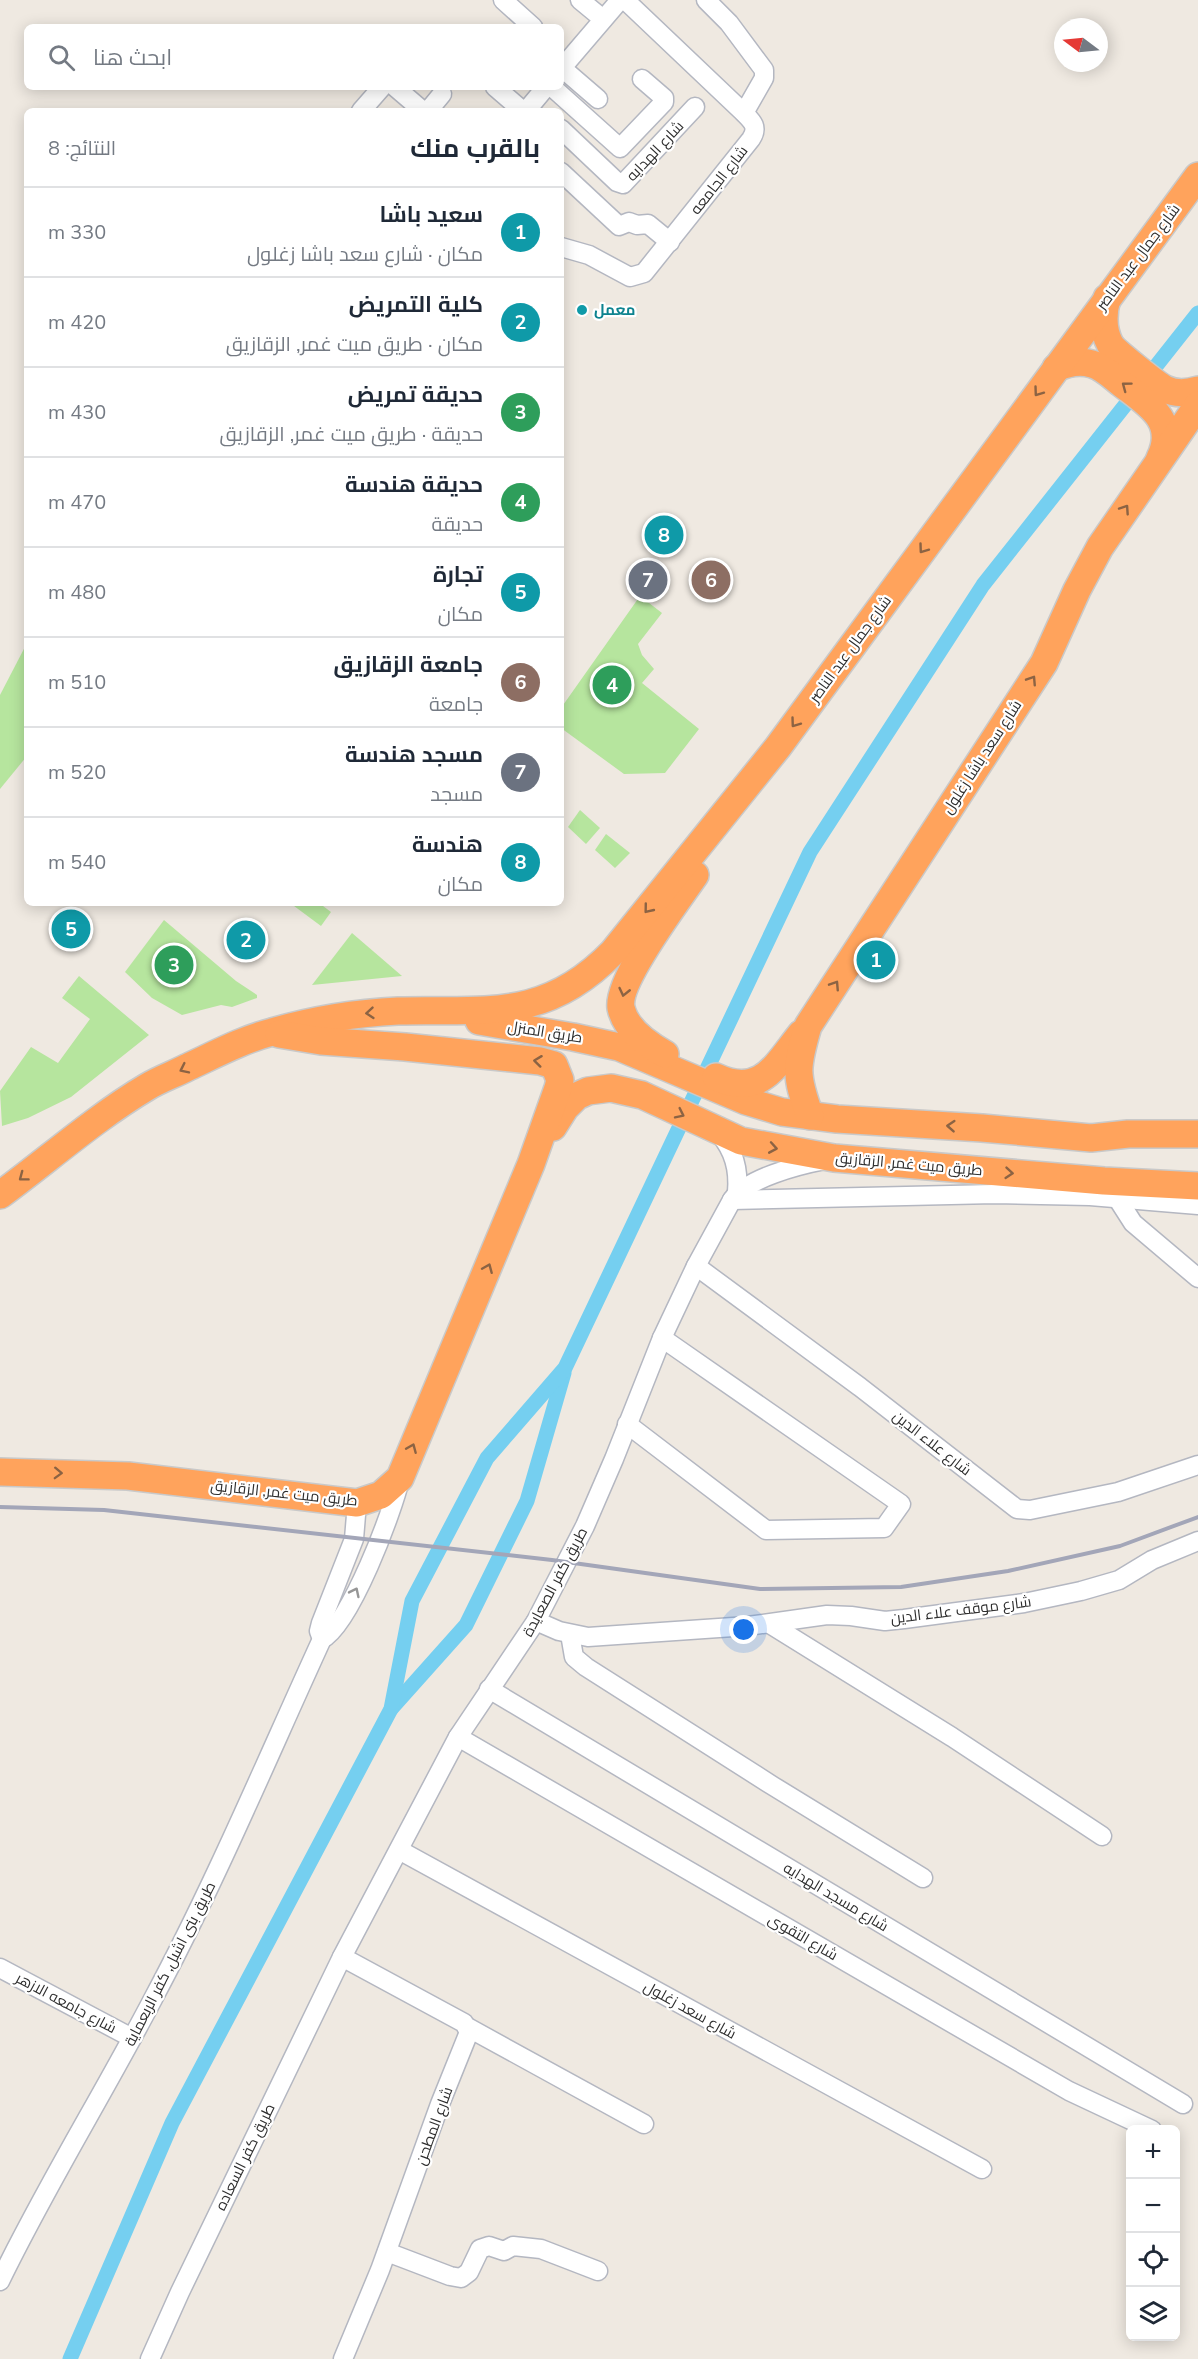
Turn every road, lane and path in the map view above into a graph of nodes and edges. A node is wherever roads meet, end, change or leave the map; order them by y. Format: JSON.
{"nodes":[{"id":1,"x":502,"y":0,"type":"edge"},
{"id":2,"x":580,"y":0,"type":"edge"},
{"id":3,"x":620,"y":0,"type":"edge"},
{"id":4,"x":625,"y":0,"type":"edge"},
{"id":5,"x":706,"y":0,"type":"edge"},
{"id":6,"x":603,"y":19,"type":"junction"},
{"id":7,"x":526,"y":24,"type":"edge"},
{"id":8,"x":564,"y":63,"type":"edge"},
{"id":9,"x":564,"y":67,"type":"edge"},
{"id":10,"x":642,"y":79,"type":"dead end"},
{"id":11,"x":379,"y":90,"type":"edge"},
{"id":12,"x":398,"y":90,"type":"edge"},
{"id":13,"x":500,"y":90,"type":"edge"},
{"id":14,"x":544,"y":90,"type":"edge"},
{"id":15,"x":555,"y":90,"type":"edge"},
{"id":16,"x":442,"y":94,"type":"dead end"},
{"id":17,"x":598,"y":99,"type":"dead end"},
{"id":18,"x":364,"y":108,"type":"edge"},
{"id":19,"x":415,"y":108,"type":"edge"},
{"id":20,"x":418,"y":108,"type":"edge"},
{"id":21,"x":529,"y":108,"type":"edge"},
{"id":22,"x":532,"y":108,"type":"edge"},
{"id":23,"x":695,"y":108,"type":"dead end"},
{"id":24,"x":744,"y":112,"type":"junction"},
{"id":25,"x":564,"y":132,"type":"edge"},
{"id":26,"x":564,"y":175,"type":"edge"},
{"id":27,"x":1198,"y":176,"type":"edge"},
{"id":28,"x":670,"y":242,"type":"junction"},
{"id":29,"x":564,"y":248,"type":"edge"},
{"id":30,"x":1107,"y":298,"type":"junction"},
{"id":31,"x":1105,"y":356,"type":"junction"},
{"id":32,"x":1056,"y":368,"type":"junction"},
{"id":33,"x":1198,"y":390,"type":"edge"},
{"id":34,"x":1159,"y":398,"type":"junction"},
{"id":35,"x":1198,"y":405,"type":"edge"},
{"id":36,"x":1158,"y":462,"type":"junction"},
{"id":37,"x":749,"y":783,"type":"junction"},
{"id":38,"x":428,"y":1012,"type":"junction"},
{"id":39,"x":808,"y":1026,"type":"junction"},
{"id":40,"x":271,"y":1032,"type":"junction"},
{"id":41,"x":661,"y":1058,"type":"junction"},
{"id":42,"x":734,"y":1090,"type":"junction"},
{"id":43,"x":810,"y":1116,"type":"junction"},
{"id":44,"x":717,"y":1132,"type":"junction"},
{"id":45,"x":834,"y":1158,"type":"junction"},
{"id":46,"x":1193,"y":1160,"type":"edge"},
{"id":47,"x":531,"y":1164,"type":"junction"},
{"id":48,"x":1110,"y":1189,"type":"junction"},
{"id":49,"x":0,"y":1195,"type":"edge"},
{"id":50,"x":735,"y":1196,"type":"junction"},
{"id":51,"x":1198,"y":1205,"type":"edge"},
{"id":52,"x":696,"y":1266,"type":"junction"},
{"id":53,"x":1198,"y":1278,"type":"edge"},
{"id":54,"x":662,"y":1338,"type":"junction"},
{"id":55,"x":627,"y":1424,"type":"junction"},
{"id":56,"x":1198,"y":1465,"type":"edge"},
{"id":57,"x":0,"y":1472,"type":"edge"},
{"id":58,"x":400,"y":1478,"type":"junction"},
{"id":59,"x":357,"y":1503,"type":"junction"},
{"id":60,"x":1198,"y":1541,"type":"edge"},
{"id":61,"x":536,"y":1621,"type":"junction"},
{"id":62,"x":770,"y":1624,"type":"junction"},
{"id":63,"x":570,"y":1634,"type":"junction"},
{"id":64,"x":322,"y":1639,"type":"junction"},
{"id":65,"x":489,"y":1689,"type":"junction"},
{"id":66,"x":458,"y":1737,"type":"junction"},
{"id":67,"x":1102,"y":1836,"type":"dead end"},
{"id":68,"x":399,"y":1850,"type":"junction"},
{"id":69,"x":923,"y":1878,"type":"dead end"},
{"id":70,"x":342,"y":1957,"type":"junction"},
{"id":71,"x":0,"y":1968,"type":"edge"},
{"id":72,"x":469,"y":2028,"type":"junction"},
{"id":73,"x":132,"y":2038,"type":"junction"},
{"id":74,"x":1182,"y":2104,"type":"dead end"},
{"id":75,"x":644,"y":2124,"type":"dead end"},
{"id":76,"x":1141,"y":2125,"type":"edge"},
{"id":77,"x":982,"y":2169,"type":"dead end"},
{"id":78,"x":387,"y":2252,"type":"junction"},
{"id":79,"x":598,"y":2271,"type":"dead end"},
{"id":80,"x":0,"y":2281,"type":"edge"},
{"id":81,"x":150,"y":2359,"type":"edge"},
{"id":82,"x":343,"y":2359,"type":"edge"}],
"edges":[{"from":1,"to":7,"type":"street"},
{"from":2,"to":6,"type":"street"},
{"from":3,"to":6,"type":"street"},
{"from":4,"to":24,"type":"street","name":"شارع الجامعه"},
{"from":5,"to":24,"type":"street"},
{"from":6,"to":8,"type":"street"},
{"from":9,"to":17,"type":"street"},
{"from":10,"to":15,"type":"street"},
{"from":11,"to":18,"type":"street"},
{"from":12,"to":19,"type":"street"},
{"from":13,"to":21,"type":"street"},
{"from":14,"to":22,"type":"street"},
{"from":16,"to":20,"type":"street"},
{"from":23,"to":25,"type":"street","name":"شارع الهدايه"},
{"from":24,"to":28,"type":"street","name":"شارع الجامعه"},
{"from":26,"to":28,"type":"street"},
{"from":27,"to":30,"type":"highway","name":"شارع جمال عبد الناصر"},
{"from":28,"to":29,"type":"street","name":"شارع الجامعه"},
{"from":30,"to":31,"type":"highway"},
{"from":30,"to":32,"type":"highway","name":"شارع جمال عبد الناصر"},
{"from":31,"to":32,"type":"highway"},
{"from":31,"to":34,"type":"highway"},
{"from":32,"to":37,"type":"highway","name":"شارع جمال عبد الناصر","one_way":true},
{"from":33,"to":34,"type":"highway"},
{"from":34,"to":36,"type":"highway"},
{"from":35,"to":36,"type":"highway","name":"شارع سعد باشا زغلول"},
{"from":39,"to":36,"type":"highway","name":"شارع سعد باشا زغلول","one_way":true},
{"from":37,"to":38,"type":"highway","name":"شارع جمال عبد الناصر","one_way":true},
{"from":37,"to":41,"type":"highway","one_way":true},
{"from":38,"to":40,"type":"highway","name":"طريق ميت غمر, الزقازيق","one_way":true},
{"from":38,"to":41,"type":"highway","name":"طريق المنزل"},
{"from":39,"to":42,"type":"highway"},
{"from":39,"to":43,"type":"highway","name":"شارع سعد باشا زغلول"},
{"from":47,"to":40,"type":"highway","name":"طريق ميت غمر, الزقازيق","one_way":true},
{"from":40,"to":49,"type":"highway","name":"طريق ميت غمر, الزقازيق","one_way":true},
{"from":41,"to":42,"type":"highway","name":"طريق ميت غمر, الزقازيق"},
{"from":42,"to":43,"type":"highway","name":"طريق ميت غمر, الزقازيق"},
{"from":46,"to":43,"type":"highway","name":"طريق ميت غمر, الزقازيق","one_way":true},
{"from":44,"to":45,"type":"highway","name":"طريق ميت غمر, الزقازيق","one_way":true},
{"from":47,"to":44,"type":"highway","name":"طريق ميت غمر, الزقازيق","one_way":true},
{"from":44,"to":50,"type":"street"},
{"from":45,"to":48,"type":"highway","name":"طريق ميت غمر, الزقازيق","one_way":true},
{"from":45,"to":50,"type":"street"},
{"from":46,"to":48,"type":"highway","name":"طريق ميت غمر, الزقازيق"},
{"from":58,"to":47,"type":"highway","name":"طريق ميت غمر, الزقازيق","one_way":true},
{"from":48,"to":50,"type":"street"},
{"from":48,"to":51,"type":"street"},
{"from":48,"to":53,"type":"street"},
{"from":50,"to":52,"type":"street","name":"طريق كفر الصعايدة"},
{"from":52,"to":54,"type":"street","name":"طريق كفر الصعايدة"},
{"from":52,"to":56,"type":"street","name":"شارع علاء الدين"},
{"from":54,"to":55,"type":"street","name":"طريق كفر الصعايدة"},
{"from":54,"to":55,"type":"street"},
{"from":55,"to":61,"type":"street","name":"طريق كفر الصعايدة"},
{"from":57,"to":59,"type":"highway","name":"طريق ميت غمر, الزقازيق","one_way":true},
{"from":58,"to":59,"type":"highway","name":"طريق ميت غمر, الزقازيق"},
{"from":64,"to":58,"type":"street","one_way":true},
{"from":59,"to":64,"type":"street"},
{"from":60,"to":62,"type":"street","name":"شارع موقف علاء الدين"},
{"from":61,"to":63,"type":"street","name":"شارع موقف علاء الدين"},
{"from":61,"to":65,"type":"street","name":"طريق كفر الصعايدة"},
{"from":62,"to":63,"type":"street","name":"شارع موقف علاء الدين"},
{"from":62,"to":67,"type":"street"},
{"from":63,"to":69,"type":"street"},
{"from":64,"to":73,"type":"street","name":"طريق بنى اشبل, كفر الربعماية"},
{"from":65,"to":66,"type":"street","name":"طريق كفر الصعايدة"},
{"from":65,"to":74,"type":"street","name":"شارع مسجد الهدايه"},
{"from":66,"to":68,"type":"street","name":"طريق كفر الصعايدة"},
{"from":66,"to":76,"type":"street","name":"شارع التقوى"},
{"from":68,"to":70,"type":"street","name":"طريق كفر الصعايدة"},
{"from":68,"to":77,"type":"street","name":"شارع سعد زغلول"},
{"from":70,"to":72,"type":"street"},
{"from":70,"to":81,"type":"street","name":"طريق كفر السعاده"},
{"from":71,"to":73,"type":"street","name":"شارع جامعه الازهر"},
{"from":72,"to":75,"type":"street"},
{"from":72,"to":78,"type":"street","name":"شارع المطحن"},
{"from":73,"to":80,"type":"street","name":"طريق بنى اشبل, كفر الربعماية"},
{"from":78,"to":79,"type":"street"},
{"from":78,"to":82,"type":"street","name":"شارع المطحن"}]}
